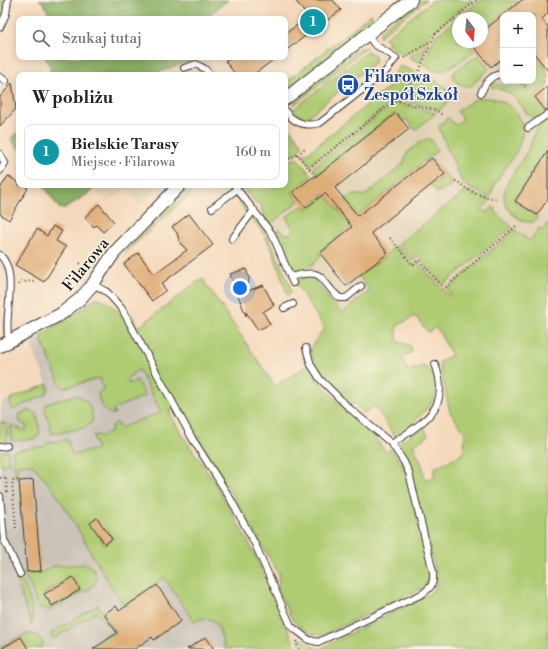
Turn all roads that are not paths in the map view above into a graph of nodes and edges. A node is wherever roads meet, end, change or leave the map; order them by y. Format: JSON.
{"nodes":[{"id":1,"x":411,"y":0,"type":"edge"},
{"id":2,"x":8,"y":1,"type":"edge"},
{"id":3,"x":0,"y":26,"type":"edge"},
{"id":4,"x":367,"y":34,"type":"junction"},
{"id":5,"x":184,"y":68,"type":"dead end"},
{"id":6,"x":208,"y":72,"type":"edge"},
{"id":7,"x":500,"y":75,"type":"edge"},
{"id":8,"x":482,"y":93,"type":"dead end"},
{"id":9,"x":288,"y":97,"type":"edge"},
{"id":10,"x":288,"y":114,"type":"edge"},
{"id":11,"x":548,"y":114,"type":"edge"},
{"id":12,"x":528,"y":128,"type":"dead end"},
{"id":13,"x":0,"y":154,"type":"edge"},
{"id":14,"x":0,"y":171,"type":"edge"},
{"id":15,"x":177,"y":188,"type":"edge"},
{"id":16,"x":234,"y":188,"type":"edge"},
{"id":17,"x":236,"y":188,"type":"edge"},
{"id":18,"x":212,"y":208,"type":"dead end"},
{"id":19,"x":254,"y":210,"type":"junction"},
{"id":20,"x":232,"y":239,"type":"dead end"},
{"id":21,"x":0,"y":256,"type":"edge"},
{"id":22,"x":93,"y":284,"type":"junction"},
{"id":23,"x":361,"y":286,"type":"dead end"},
{"id":24,"x":293,"y":304,"type":"dead end"},
{"id":25,"x":284,"y":308,"type":"dead end"},
{"id":26,"x":4,"y":344,"type":"edge"},
{"id":27,"x":306,"y":348,"type":"dead end"},
{"id":28,"x":435,"y":364,"type":"dead end"},
{"id":29,"x":432,"y":413,"type":"junction"},
{"id":30,"x":437,"y":419,"type":"dead end"},
{"id":31,"x":392,"y":444,"type":"junction"},
{"id":32,"x":8,"y":446,"type":"dead end"},
{"id":33,"x":0,"y":447,"type":"edge"},
{"id":34,"x":0,"y":496,"type":"edge"},
{"id":35,"x":20,"y":574,"type":"dead end"}],
"edges":[{"from":1,"to":4,"type":"street"},
{"from":2,"to":3,"type":"lane"},
{"from":4,"to":9,"type":"street"},
{"from":4,"to":10,"type":"lane"},
{"from":5,"to":6,"type":"lane"},
{"from":7,"to":8,"type":"lane"},
{"from":11,"to":12,"type":"lane"},
{"from":13,"to":14,"type":"lane"},
{"from":15,"to":22,"type":"street","name":"Filarowa"},
{"from":16,"to":18,"type":"lane"},
{"from":17,"to":19,"type":"lane"},
{"from":19,"to":20,"type":"lane"},
{"from":19,"to":23,"type":"lane"},
{"from":21,"to":26,"type":"lane"},
{"from":22,"to":26,"type":"street","name":"Filarowa"},
{"from":22,"to":31,"type":"lane"},
{"from":24,"to":25,"type":"lane"},
{"from":27,"to":31,"type":"lane"},
{"from":28,"to":29,"type":"lane"},
{"from":29,"to":30,"type":"lane"},
{"from":29,"to":31,"type":"lane"},
{"from":32,"to":33,"type":"lane"},
{"from":34,"to":35,"type":"lane"}]}
